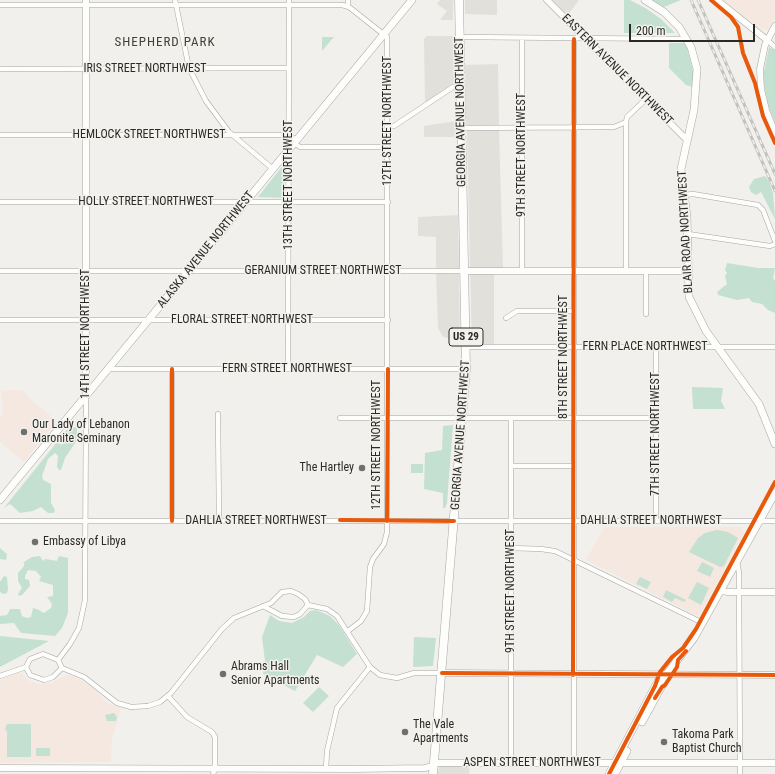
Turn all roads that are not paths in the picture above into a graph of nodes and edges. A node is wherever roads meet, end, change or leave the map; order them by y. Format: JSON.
{"nodes":[{"id":1,"x":348,"y":0,"type":"edge"},
{"id":2,"x":412,"y":0,"type":"edge"},
{"id":3,"x":459,"y":0,"type":"edge"},
{"id":4,"x":547,"y":0,"type":"edge"},
{"id":5,"x":645,"y":0,"type":"edge"},
{"id":6,"x":717,"y":0,"type":"edge"},
{"id":7,"x":86,"y":2,"type":"edge"},
{"id":8,"x":176,"y":2,"type":"edge"},
{"id":9,"x":289,"y":2,"type":"edge"},
{"id":10,"x":0,"y":5,"type":"edge"},
{"id":11,"x":348,"y":6,"type":"junction"},
{"id":12,"x":775,"y":26,"type":"edge"},
{"id":13,"x":384,"y":34,"type":"junction"},
{"id":14,"x":460,"y":37,"type":"junction"},
{"id":15,"x":522,"y":39,"type":"junction"},
{"id":16,"x":574,"y":39,"type":"junction"},
{"id":17,"x":586,"y":39,"type":"junction"},
{"id":18,"x":687,"y":39,"type":"junction"},
{"id":19,"x":767,"y":40,"type":"junction"},
{"id":20,"x":775,"y":47,"type":"edge"},
{"id":21,"x":190,"y":68,"type":"junction"},
{"id":22,"x":289,"y":68,"type":"junction"},
{"id":23,"x":0,"y":69,"type":"edge"},
{"id":24,"x":86,"y":69,"type":"junction"},
{"id":25,"x":460,"y":86,"type":"junction"},
{"id":26,"x":646,"y":99,"type":"junction"},
{"id":27,"x":626,"y":122,"type":"junction"},
{"id":28,"x":388,"y":127,"type":"junction"},
{"id":29,"x":461,"y":128,"type":"junction"},
{"id":30,"x":522,"y":128,"type":"junction"},
{"id":31,"x":574,"y":128,"type":"junction"},
{"id":32,"x":775,"y":133,"type":"edge"},
{"id":33,"x":0,"y":135,"type":"edge"},
{"id":34,"x":86,"y":135,"type":"junction"},
{"id":35,"x":232,"y":135,"type":"junction"},
{"id":36,"x":289,"y":135,"type":"junction"},
{"id":37,"x":687,"y":140,"type":"junction"},
{"id":38,"x":295,"y":141,"type":"junction"},
{"id":39,"x":388,"y":147,"type":"junction"},
{"id":40,"x":289,"y":149,"type":"junction"},
{"id":41,"x":273,"y":169,"type":"junction"},
{"id":42,"x":684,"y":195,"type":"junction"},
{"id":43,"x":0,"y":202,"type":"edge"},
{"id":44,"x":86,"y":202,"type":"junction"},
{"id":45,"x":245,"y":202,"type":"junction"},
{"id":46,"x":289,"y":202,"type":"junction"},
{"id":47,"x":388,"y":202,"type":"junction"},
{"id":48,"x":688,"y":234,"type":"junction"},
{"id":49,"x":775,"y":241,"type":"edge"},
{"id":50,"x":775,"y":244,"type":"edge"},
{"id":51,"x":0,"y":271,"type":"edge"},
{"id":52,"x":86,"y":271,"type":"junction"},
{"id":53,"x":189,"y":271,"type":"junction"},
{"id":54,"x":289,"y":271,"type":"junction"},
{"id":55,"x":388,"y":271,"type":"junction"},
{"id":56,"x":465,"y":271,"type":"junction"},
{"id":57,"x":522,"y":271,"type":"junction"},
{"id":58,"x":574,"y":271,"type":"junction"},
{"id":59,"x":626,"y":271,"type":"junction"},
{"id":60,"x":646,"y":271,"type":"junction"},
{"id":61,"x":689,"y":271,"type":"junction"},
{"id":62,"x":574,"y":311,"type":"junction"},
{"id":63,"x":646,"y":314,"type":"dead end"},
{"id":64,"x":506,"y":318,"type":"dead end"},
{"id":65,"x":0,"y":320,"type":"edge"},
{"id":66,"x":86,"y":320,"type":"junction"},
{"id":67,"x":148,"y":320,"type":"junction"},
{"id":68,"x":289,"y":320,"type":"junction"},
{"id":69,"x":388,"y":320,"type":"junction"},
{"id":70,"x":467,"y":347,"type":"junction"},
{"id":71,"x":574,"y":347,"type":"junction"},
{"id":72,"x":656,"y":347,"type":"junction"},
{"id":73,"x":718,"y":347,"type":"junction"},
{"id":74,"x":775,"y":348,"type":"edge"},
{"id":75,"x":109,"y":369,"type":"junction"},
{"id":76,"x":172,"y":369,"type":"junction"},
{"id":77,"x":288,"y":369,"type":"junction"},
{"id":78,"x":466,"y":369,"type":"junction"},
{"id":79,"x":388,"y":370,"type":"junction"},
{"id":80,"x":86,"y":396,"type":"junction"},
{"id":81,"x":218,"y":414,"type":"dead end"},
{"id":82,"x":340,"y":418,"type":"dead end"},
{"id":83,"x":387,"y":418,"type":"junction"},
{"id":84,"x":463,"y":418,"type":"junction"},
{"id":85,"x":511,"y":418,"type":"junction"},
{"id":86,"x":574,"y":418,"type":"junction"},
{"id":87,"x":656,"y":418,"type":"junction"},
{"id":88,"x":775,"y":444,"type":"edge"},
{"id":89,"x":511,"y":466,"type":"junction"},
{"id":90,"x":574,"y":466,"type":"junction"},
{"id":91,"x":775,"y":492,"type":"edge"},
{"id":92,"x":0,"y":500,"type":"edge"},
{"id":93,"x":0,"y":521,"type":"edge"},
{"id":94,"x":86,"y":521,"type":"junction"},
{"id":95,"x":172,"y":521,"type":"junction"},
{"id":96,"x":218,"y":521,"type":"junction"},
{"id":97,"x":387,"y":521,"type":"junction"},
{"id":98,"x":454,"y":521,"type":"junction"},
{"id":99,"x":656,"y":521,"type":"junction"},
{"id":100,"x":775,"y":521,"type":"edge"},
{"id":101,"x":511,"y":522,"type":"junction"},
{"id":102,"x":574,"y":522,"type":"junction"},
{"id":103,"x":759,"y":522,"type":"junction"},
{"id":104,"x":511,"y":548,"type":"junction"},
{"id":105,"x":574,"y":559,"type":"junction"},
{"id":106,"x":737,"y":561,"type":"junction"},
{"id":107,"x":720,"y":591,"type":"junction"},
{"id":108,"x":740,"y":592,"type":"junction"},
{"id":109,"x":775,"y":592,"type":"edge"},
{"id":110,"x":272,"y":601,"type":"junction"},
{"id":111,"x":308,"y":605,"type":"junction"},
{"id":112,"x":263,"y":606,"type":"junction"},
{"id":113,"x":273,"y":610,"type":"junction"},
{"id":114,"x":703,"y":623,"type":"junction"},
{"id":115,"x":348,"y":631,"type":"junction"},
{"id":116,"x":58,"y":660,"type":"junction"},
{"id":117,"x":26,"y":667,"type":"junction"},
{"id":118,"x":370,"y":667,"type":"junction"},
{"id":119,"x":62,"y":668,"type":"junction"},
{"id":120,"x":442,"y":674,"type":"junction"},
{"id":121,"x":511,"y":675,"type":"junction"},
{"id":122,"x":573,"y":675,"type":"junction"},
{"id":123,"x":666,"y":675,"type":"junction"},
{"id":124,"x":740,"y":675,"type":"junction"},
{"id":125,"x":775,"y":675,"type":"edge"},
{"id":126,"x":0,"y":676,"type":"edge"},
{"id":127,"x":168,"y":696,"type":"junction"},
{"id":128,"x":511,"y":763,"type":"junction"},
{"id":129,"x":574,"y":763,"type":"junction"},
{"id":130,"x":618,"y":763,"type":"junction"},
{"id":131,"x":740,"y":763,"type":"junction"},
{"id":132,"x":775,"y":763,"type":"edge"},
{"id":133,"x":0,"y":768,"type":"edge"},
{"id":134,"x":433,"y":768,"type":"edge"},
{"id":135,"x":326,"y":769,"type":"junction"},
{"id":136,"x":86,"y":771,"type":"edge"},
{"id":137,"x":146,"y":771,"type":"edge"},
{"id":138,"x":214,"y":771,"type":"edge"},
{"id":139,"x":289,"y":771,"type":"edge"},
{"id":140,"x":355,"y":771,"type":"edge"},
{"id":141,"x":609,"y":774,"type":"edge"},
{"id":142,"x":615,"y":774,"type":"edge"},
{"id":143,"x":740,"y":774,"type":"edge"}],
"edges":[{"from":1,"to":11,"type":"street"},
{"from":2,"to":13,"type":"main road","name":"ALASKA AVENUE NORTHWEST"},
{"from":3,"to":14,"type":"highway","name":"GEORGIA AVENUE NORTHWEST","number":"US 29"},
{"from":4,"to":17,"type":"street","name":"EASTERN AVENUE NORTHWEST"},
{"from":5,"to":18,"type":"main road","name":"BLAIR ROAD NORTHWEST"},
{"from":6,"to":19,"type":"street"},
{"from":7,"to":8,"type":"street"},
{"from":7,"to":10,"type":"street"},
{"from":7,"to":24,"type":"street","name":"14TH STREET NORTHWEST"},
{"from":8,"to":9,"type":"street"},
{"from":8,"to":21,"type":"street"},
{"from":9,"to":11,"type":"street"},
{"from":9,"to":22,"type":"street","name":"13TH STREET NORTHWEST"},
{"from":11,"to":13,"type":"street"},
{"from":12,"to":19,"type":"street"},
{"from":13,"to":28,"type":"street","name":"12TH STREET NORTHWEST"},
{"from":13,"to":38,"type":"main road","name":"ALASKA AVENUE NORTHWEST"},
{"from":14,"to":15,"type":"street"},
{"from":14,"to":25,"type":"highway","name":"GEORGIA AVENUE NORTHWEST","number":"US 29"},
{"from":15,"to":16,"type":"street"},
{"from":15,"to":30,"type":"street","name":"9TH STREET NORTHWEST"},
{"from":16,"to":17,"type":"street"},
{"from":16,"to":31,"type":"street","name":"8TH STREET NORTHWEST"},
{"from":17,"to":18,"type":"street"},
{"from":17,"to":26,"type":"street","name":"EASTERN AVENUE NORTHWEST"},
{"from":18,"to":37,"type":"main road","name":"BLAIR ROAD NORTHWEST"},
{"from":19,"to":20,"type":"street"},
{"from":19,"to":32,"type":"street"},
{"from":21,"to":22,"type":"street","name":"IRIS STREET NORTHWEST"},
{"from":21,"to":24,"type":"street","name":"IRIS STREET NORTHWEST"},
{"from":21,"to":35,"type":"street"},
{"from":22,"to":36,"type":"street","name":"13TH STREET NORTHWEST"},
{"from":23,"to":24,"type":"street","name":"IRIS STREET NORTHWEST"},
{"from":24,"to":34,"type":"street","name":"14TH STREET NORTHWEST"},
{"from":25,"to":28,"type":"street"},
{"from":25,"to":29,"type":"highway","name":"GEORGIA AVENUE NORTHWEST","number":"US 29"},
{"from":26,"to":27,"type":"street"},
{"from":26,"to":37,"type":"street","name":"EASTERN AVENUE NORTHWEST"},
{"from":27,"to":31,"type":"street"},
{"from":27,"to":59,"type":"street"},
{"from":28,"to":39,"type":"street","name":"12TH STREET NORTHWEST"},
{"from":29,"to":30,"type":"street"},
{"from":29,"to":56,"type":"highway","name":"GEORGIA AVENUE NORTHWEST","number":"US 29"},
{"from":30,"to":31,"type":"street"},
{"from":30,"to":57,"type":"street","name":"9TH STREET NORTHWEST"},
{"from":31,"to":58,"type":"street","name":"8TH STREET NORTHWEST"},
{"from":33,"to":34,"type":"street","name":"HEMLOCK STREET NORTHWEST"},
{"from":34,"to":35,"type":"street","name":"HEMLOCK STREET NORTHWEST"},
{"from":34,"to":44,"type":"street","name":"14TH STREET NORTHWEST"},
{"from":35,"to":36,"type":"street","name":"HEMLOCK STREET NORTHWEST"},
{"from":35,"to":41,"type":"street"},
{"from":36,"to":38,"type":"street"},
{"from":36,"to":40,"type":"street","name":"13TH STREET NORTHWEST"},
{"from":37,"to":42,"type":"main road","name":"BLAIR ROAD NORTHWEST"},
{"from":38,"to":39,"type":"street"},
{"from":38,"to":40,"type":"main road","name":"ALASKA AVENUE NORTHWEST"},
{"from":39,"to":47,"type":"street","name":"12TH STREET NORTHWEST"},
{"from":40,"to":41,"type":"main road","name":"ALASKA AVENUE NORTHWEST"},
{"from":40,"to":46,"type":"street","name":"13TH STREET NORTHWEST"},
{"from":41,"to":45,"type":"main road","name":"ALASKA AVENUE NORTHWEST"},
{"from":42,"to":48,"type":"main road","name":"BLAIR ROAD NORTHWEST"},
{"from":42,"to":49,"type":"street"},
{"from":43,"to":44,"type":"street","name":"HOLLY STREET NORTHWEST"},
{"from":44,"to":45,"type":"street","name":"HOLLY STREET NORTHWEST"},
{"from":44,"to":52,"type":"street","name":"14TH STREET NORTHWEST"},
{"from":45,"to":46,"type":"street","name":"HOLLY STREET NORTHWEST"},
{"from":45,"to":53,"type":"main road","name":"ALASKA AVENUE NORTHWEST"},
{"from":46,"to":47,"type":"street","name":"HOLLY STREET NORTHWEST"},
{"from":46,"to":54,"type":"street","name":"13TH STREET NORTHWEST"},
{"from":47,"to":55,"type":"street","name":"12TH STREET NORTHWEST"},
{"from":48,"to":50,"type":"street"},
{"from":48,"to":61,"type":"main road","name":"BLAIR ROAD NORTHWEST"},
{"from":51,"to":52,"type":"street","name":"GERANIUM STREET NORTHWEST"},
{"from":52,"to":53,"type":"street","name":"GERANIUM STREET NORTHWEST"},
{"from":52,"to":66,"type":"street","name":"14TH STREET NORTHWEST"},
{"from":53,"to":54,"type":"street","name":"GERANIUM STREET NORTHWEST"},
{"from":53,"to":67,"type":"main road","name":"ALASKA AVENUE NORTHWEST"},
{"from":54,"to":55,"type":"street","name":"GERANIUM STREET NORTHWEST"},
{"from":54,"to":68,"type":"street","name":"13TH STREET NORTHWEST"},
{"from":55,"to":56,"type":"street","name":"GERANIUM STREET NORTHWEST"},
{"from":55,"to":69,"type":"street","name":"12TH STREET NORTHWEST"},
{"from":56,"to":57,"type":"street","name":"GERANIUM STREET NORTHWEST"},
{"from":56,"to":70,"type":"highway","name":"GEORGIA AVENUE NORTHWEST","number":"US 29"},
{"from":57,"to":58,"type":"street","name":"GERANIUM STREET NORTHWEST"},
{"from":58,"to":59,"type":"street","name":"GERANIUM STREET NORTHWEST"},
{"from":58,"to":62,"type":"street","name":"8TH STREET NORTHWEST"},
{"from":59,"to":60,"type":"street","name":"GERANIUM STREET NORTHWEST"},
{"from":60,"to":61,"type":"street","name":"GERANIUM STREET NORTHWEST"},
{"from":60,"to":63,"type":"street"},
{"from":61,"to":73,"type":"main road","name":"BLAIR ROAD NORTHWEST"},
{"from":62,"to":64,"type":"street"},
{"from":62,"to":71,"type":"street","name":"8TH STREET NORTHWEST"},
{"from":65,"to":66,"type":"street","name":"FLORAL STREET NORTHWEST"},
{"from":66,"to":67,"type":"street","name":"FLORAL STREET NORTHWEST"},
{"from":66,"to":80,"type":"street","name":"14TH STREET NORTHWEST"},
{"from":67,"to":68,"type":"street","name":"FLORAL STREET NORTHWEST"},
{"from":67,"to":75,"type":"main road","name":"ALASKA AVENUE NORTHWEST"},
{"from":68,"to":69,"type":"street","name":"FLORAL STREET NORTHWEST"},
{"from":68,"to":77,"type":"street","name":"13TH STREET NORTHWEST"},
{"from":69,"to":79,"type":"street","name":"12TH STREET NORTHWEST"},
{"from":70,"to":71,"type":"street","name":"FERN PLACE NORTHWEST"},
{"from":70,"to":78,"type":"highway","name":"GEORGIA AVENUE NORTHWEST","number":"US 29"},
{"from":71,"to":72,"type":"street","name":"FERN PLACE NORTHWEST"},
{"from":71,"to":86,"type":"street","name":"8TH STREET NORTHWEST"},
{"from":72,"to":73,"type":"street","name":"FERN PLACE NORTHWEST"},
{"from":72,"to":87,"type":"street","name":"7TH STREET NORTHWEST"},
{"from":73,"to":74,"type":"street","name":"FERN PLACE NORTHWEST"},
{"from":73,"to":88,"type":"main road","name":"BLAIR ROAD NORTHWEST"},
{"from":75,"to":76,"type":"street","name":"FERN STREET NORTHWEST"},
{"from":75,"to":80,"type":"main road","name":"ALASKA AVENUE NORTHWEST"},
{"from":76,"to":77,"type":"street","name":"FERN STREET NORTHWEST"},
{"from":76,"to":95,"type":"street"},
{"from":77,"to":79,"type":"street","name":"FERN STREET NORTHWEST"},
{"from":78,"to":79,"type":"street","name":"FERN STREET NORTHWEST"},
{"from":78,"to":84,"type":"highway","name":"GEORGIA AVENUE NORTHWEST","number":"US 29"},
{"from":79,"to":83,"type":"street","name":"12TH STREET NORTHWEST"},
{"from":80,"to":92,"type":"main road","name":"ALASKA AVENUE NORTHWEST"},
{"from":80,"to":94,"type":"street","name":"14TH STREET NORTHWEST"},
{"from":81,"to":96,"type":"street"},
{"from":82,"to":83,"type":"street"},
{"from":83,"to":84,"type":"street"},
{"from":83,"to":97,"type":"street","name":"12TH STREET NORTHWEST"},
{"from":84,"to":85,"type":"street"},
{"from":84,"to":98,"type":"highway","name":"GEORGIA AVENUE NORTHWEST","number":"US 29"},
{"from":85,"to":86,"type":"street"},
{"from":85,"to":89,"type":"street","name":"9TH STREET NORTHWEST"},
{"from":86,"to":87,"type":"street"},
{"from":86,"to":90,"type":"street","name":"8TH STREET NORTHWEST"},
{"from":87,"to":99,"type":"street","name":"7TH STREET NORTHWEST"},
{"from":89,"to":90,"type":"street"},
{"from":89,"to":101,"type":"street","name":"9TH STREET NORTHWEST"},
{"from":90,"to":102,"type":"street","name":"8TH STREET NORTHWEST"},
{"from":91,"to":103,"type":"main road"},
{"from":93,"to":94,"type":"street","name":"DAHLIA STREET NORTHWEST"},
{"from":94,"to":95,"type":"street","name":"DAHLIA STREET NORTHWEST"},
{"from":94,"to":116,"type":"street","name":"14TH STREET NORTHWEST"},
{"from":95,"to":96,"type":"street","name":"DAHLIA STREET NORTHWEST"},
{"from":96,"to":97,"type":"street","name":"DAHLIA STREET NORTHWEST"},
{"from":97,"to":98,"type":"street","name":"DAHLIA STREET NORTHWEST"},
{"from":97,"to":115,"type":"street","name":"12TH STREET NORTHWEST"},
{"from":98,"to":101,"type":"street","name":"DAHLIA STREET NORTHWEST"},
{"from":98,"to":120,"type":"highway","name":"GEORGIA AVENUE NORTHWEST","number":"US 29"},
{"from":99,"to":102,"type":"street","name":"DAHLIA STREET NORTHWEST"},
{"from":99,"to":103,"type":"street","name":"DAHLIA STREET NORTHWEST"},
{"from":100,"to":103,"type":"street","name":"DAHLIA STREET NORTHWEST"},
{"from":101,"to":102,"type":"street","name":"DAHLIA STREET NORTHWEST"},
{"from":101,"to":104,"type":"street","name":"9TH STREET NORTHWEST"},
{"from":102,"to":105,"type":"street","name":"8TH STREET NORTHWEST"},
{"from":103,"to":106,"type":"main road"},
{"from":104,"to":105,"type":"street"},
{"from":104,"to":121,"type":"street","name":"9TH STREET NORTHWEST"},
{"from":105,"to":114,"type":"street"},
{"from":105,"to":122,"type":"street","name":"8TH STREET NORTHWEST"},
{"from":106,"to":107,"type":"main road"},
{"from":106,"to":108,"type":"street"},
{"from":107,"to":108,"type":"street"},
{"from":107,"to":114,"type":"main road"},
{"from":108,"to":109,"type":"street"},
{"from":108,"to":124,"type":"street"},
{"from":110,"to":111,"type":"street"},
{"from":110,"to":112,"type":"street"},
{"from":110,"to":113,"type":"street"},
{"from":111,"to":113,"type":"street"},
{"from":111,"to":115,"type":"street"},
{"from":112,"to":113,"type":"street"},
{"from":112,"to":127,"type":"street"},
{"from":114,"to":123,"type":"main road"},
{"from":115,"to":118,"type":"street"},
{"from":116,"to":117,"type":"street"},
{"from":116,"to":119,"type":"street"},
{"from":117,"to":119,"type":"street"},
{"from":117,"to":126,"type":"street"},
{"from":118,"to":120,"type":"street"},
{"from":118,"to":135,"type":"street"},
{"from":119,"to":127,"type":"street"},
{"from":120,"to":121,"type":"street"},
{"from":120,"to":134,"type":"highway","name":"GEORGIA AVENUE NORTHWEST","number":"US 29"},
{"from":121,"to":122,"type":"street"},
{"from":121,"to":128,"type":"street","name":"9TH STREET NORTHWEST"},
{"from":122,"to":123,"type":"street"},
{"from":122,"to":129,"type":"street","name":"8TH STREET NORTHWEST"},
{"from":123,"to":124,"type":"street"},
{"from":123,"to":130,"type":"main road"},
{"from":124,"to":125,"type":"street"},
{"from":124,"to":131,"type":"street"},
{"from":127,"to":138,"type":"street"},
{"from":128,"to":129,"type":"street","name":"ASPEN STREET NORTHWEST"},
{"from":128,"to":134,"type":"street","name":"ASPEN STREET NORTHWEST"},
{"from":129,"to":130,"type":"street","name":"ASPEN STREET NORTHWEST"},
{"from":130,"to":131,"type":"street","name":"ASPEN STREET NORTHWEST"},
{"from":130,"to":141,"type":"main road"},
{"from":130,"to":142,"type":"main road"},
{"from":131,"to":132,"type":"street","name":"ASPEN STREET NORTHWEST"},
{"from":131,"to":143,"type":"street"},
{"from":133,"to":136,"type":"street","name":"ASPEN STREET NORTHWEST"},
{"from":134,"to":140,"type":"street","name":"ASPEN STREET NORTHWEST"},
{"from":135,"to":139,"type":"street","name":"ASPEN STREET NORTHWEST"},
{"from":135,"to":140,"type":"street","name":"ASPEN STREET NORTHWEST"},
{"from":136,"to":137,"type":"street","name":"ASPEN STREET NORTHWEST"},
{"from":137,"to":138,"type":"street","name":"ASPEN STREET NORTHWEST"},
{"from":138,"to":139,"type":"street","name":"ASPEN STREET NORTHWEST"}]}
